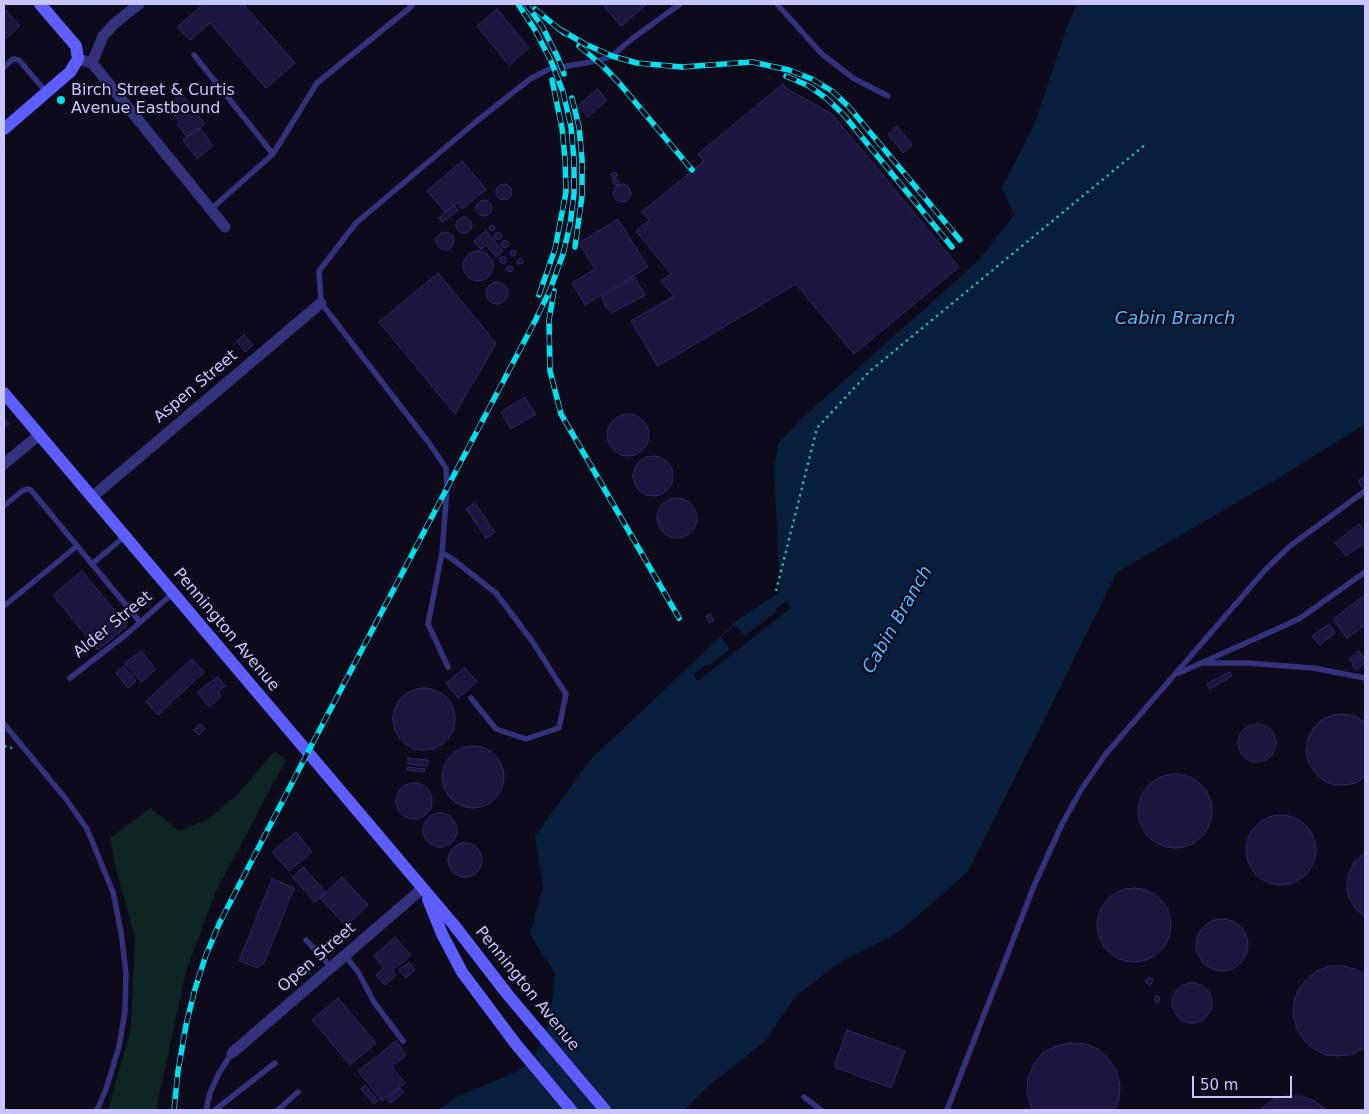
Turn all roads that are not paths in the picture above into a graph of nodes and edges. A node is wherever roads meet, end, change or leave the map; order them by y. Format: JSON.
{"nodes":[{"id":1,"x":40,"y":4,"type":"edge"},
{"id":2,"x":139,"y":4,"type":"edge"},
{"id":3,"x":680,"y":4,"type":"edge"},
{"id":4,"x":777,"y":4,"type":"edge"},
{"id":5,"x":412,"y":6,"type":"dead end"},
{"id":6,"x":194,"y":55,"type":"dead end"},
{"id":7,"x":78,"y":59,"type":"junction"},
{"id":8,"x":92,"y":63,"type":"junction"},
{"id":9,"x":4,"y":67,"type":"edge"},
{"id":10,"x":47,"y":93,"type":"junction"},
{"id":11,"x":888,"y":96,"type":"dead end"},
{"id":12,"x":4,"y":129,"type":"edge"},
{"id":13,"x":273,"y":154,"type":"junction"},
{"id":14,"x":210,"y":210,"type":"junction"},
{"id":15,"x":225,"y":227,"type":"dead end"},
{"id":16,"x":321,"y":302,"type":"junction"},
{"id":17,"x":4,"y":393,"type":"edge"},
{"id":18,"x":39,"y":435,"type":"junction"},
{"id":19,"x":4,"y":464,"type":"edge"},
{"id":20,"x":1365,"y":491,"type":"edge"},
{"id":21,"x":92,"y":497,"type":"junction"},
{"id":22,"x":4,"y":506,"type":"edge"},
{"id":23,"x":125,"y":536,"type":"junction"},
{"id":24,"x":77,"y":546,"type":"junction"},
{"id":25,"x":442,"y":553,"type":"junction"},
{"id":26,"x":92,"y":564,"type":"junction"},
{"id":27,"x":1365,"y":572,"type":"edge"},
{"id":28,"x":174,"y":593,"type":"junction"},
{"id":29,"x":4,"y":606,"type":"edge"},
{"id":30,"x":140,"y":622,"type":"junction"},
{"id":31,"x":1201,"y":663,"type":"junction"},
{"id":32,"x":448,"y":667,"type":"dead end"},
{"id":33,"x":1176,"y":674,"type":"junction"},
{"id":34,"x":70,"y":678,"type":"dead end"},
{"id":35,"x":1365,"y":678,"type":"edge"},
{"id":36,"x":471,"y":698,"type":"dead end"},
{"id":37,"x":4,"y":724,"type":"edge"},
{"id":38,"x":423,"y":888,"type":"junction"},
{"id":39,"x":306,"y":940,"type":"dead end"},
{"id":40,"x":344,"y":955,"type":"junction"},
{"id":41,"x":331,"y":967,"type":"junction"},
{"id":42,"x":403,"y":1041,"type":"dead end"},
{"id":43,"x":232,"y":1052,"type":"joint"},
{"id":44,"x":275,"y":1063,"type":"dead end"},
{"id":45,"x":298,"y":1092,"type":"dead end"},
{"id":46,"x":804,"y":1097,"type":"dead end"},
{"id":47,"x":97,"y":1110,"type":"edge"},
{"id":48,"x":206,"y":1110,"type":"edge"},
{"id":49,"x":215,"y":1110,"type":"edge"},
{"id":50,"x":278,"y":1110,"type":"edge"},
{"id":51,"x":571,"y":1110,"type":"edge"},
{"id":52,"x":605,"y":1110,"type":"edge"},
{"id":53,"x":821,"y":1110,"type":"edge"},
{"id":54,"x":947,"y":1110,"type":"edge"}],
"edges":[{"from":1,"to":7,"type":"main road"},
{"from":2,"to":8,"type":"street"},
{"from":3,"to":16,"type":"lane"},
{"from":4,"to":11,"type":"lane"},
{"from":5,"to":13,"type":"lane"},
{"from":6,"to":13,"type":"lane"},
{"from":7,"to":8,"type":"street"},
{"from":7,"to":10,"type":"main road"},
{"from":8,"to":14,"type":"street"},
{"from":9,"to":10,"type":"lane"},
{"from":10,"to":12,"type":"main road"},
{"from":13,"to":14,"type":"lane"},
{"from":14,"to":15,"type":"street"},
{"from":16,"to":21,"type":"street","name":"Aspen Street"},
{"from":16,"to":25,"type":"lane"},
{"from":17,"to":18,"type":"main road","name":"Pennington Avenue"},
{"from":18,"to":19,"type":"street"},
{"from":18,"to":21,"type":"main road","name":"Pennington Avenue"},
{"from":20,"to":33,"type":"lane"},
{"from":21,"to":23,"type":"main road","name":"Pennington Avenue"},
{"from":22,"to":24,"type":"lane"},
{"from":23,"to":26,"type":"lane"},
{"from":23,"to":28,"type":"main road","name":"Pennington Avenue"},
{"from":24,"to":26,"type":"lane"},
{"from":24,"to":29,"type":"lane"},
{"from":25,"to":32,"type":"lane"},
{"from":25,"to":36,"type":"lane"},
{"from":26,"to":30,"type":"lane"},
{"from":27,"to":31,"type":"lane"},
{"from":28,"to":30,"type":"lane","name":"Alder Street"},
{"from":28,"to":38,"type":"main road","name":"Pennington Avenue"},
{"from":30,"to":34,"type":"lane","name":"Alder Street"},
{"from":31,"to":33,"type":"lane"},
{"from":31,"to":35,"type":"lane"},
{"from":33,"to":54,"type":"lane"},
{"from":37,"to":47,"type":"lane"},
{"from":38,"to":40,"type":"street","name":"Open Street"},
{"from":38,"to":51,"type":"main road","name":"Pennington Avenue"},
{"from":38,"to":52,"type":"main road","name":"Pennington Avenue"},
{"from":39,"to":41,"type":"lane"},
{"from":40,"to":41,"type":"street","name":"Open Street"},
{"from":40,"to":42,"type":"lane"},
{"from":41,"to":43,"type":"street","name":"Open Street"},
{"from":43,"to":48,"type":"lane"},
{"from":44,"to":49,"type":"lane"},
{"from":45,"to":50,"type":"lane"},
{"from":46,"to":53,"type":"lane"}]}
